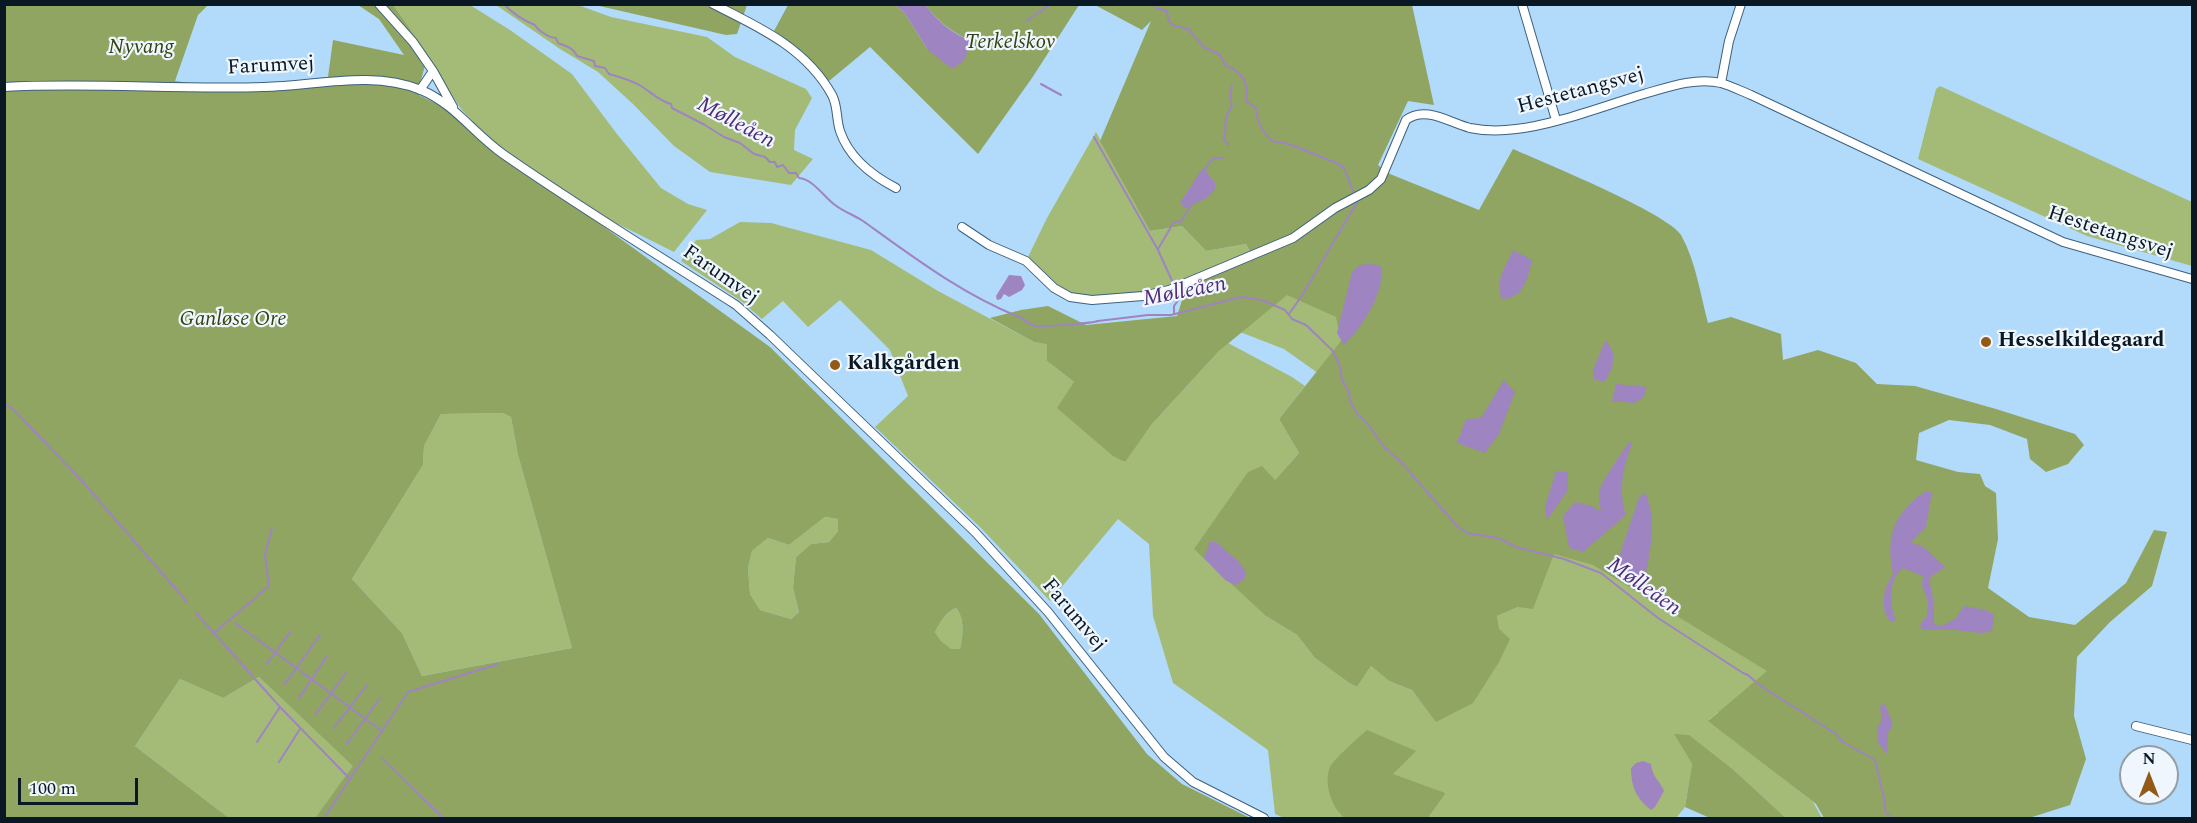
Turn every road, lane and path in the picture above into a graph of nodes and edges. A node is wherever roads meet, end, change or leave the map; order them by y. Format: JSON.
{"nodes":[{"id":1,"x":379,"y":4,"type":"edge"},
{"id":2,"x":713,"y":4,"type":"edge"},
{"id":3,"x":1522,"y":4,"type":"edge"},
{"id":4,"x":1741,"y":4,"type":"edge"},
{"id":5,"x":433,"y":71,"type":"junction"},
{"id":6,"x":1721,"y":83,"type":"junction"},
{"id":7,"x":4,"y":87,"type":"edge"},
{"id":8,"x":420,"y":90,"type":"junction"},
{"id":9,"x":454,"y":110,"type":"junction"},
{"id":10,"x":1556,"y":120,"type":"junction"},
{"id":11,"x":896,"y":188,"type":"dead end"},
{"id":12,"x":962,"y":227,"type":"dead end"},
{"id":13,"x":2193,"y":279,"type":"edge"},
{"id":14,"x":2136,"y":726,"type":"dead end"},
{"id":15,"x":2193,"y":740,"type":"edge"},
{"id":16,"x":1264,"y":819,"type":"edge"}],
"edges":[{"from":1,"to":5,"type":"street"},
{"from":2,"to":11,"type":"street"},
{"from":3,"to":10,"type":"street"},
{"from":4,"to":6,"type":"street"},
{"from":5,"to":8,"type":"street"},
{"from":5,"to":9,"type":"street"},
{"from":6,"to":10,"type":"street","name":"Hestetangsvej"},
{"from":6,"to":13,"type":"street","name":"Hestetangsvej"},
{"from":7,"to":8,"type":"street","name":"Farumvej"},
{"from":8,"to":9,"type":"street","name":"Farumvej"},
{"from":9,"to":16,"type":"street","name":"Farumvej"},
{"from":10,"to":12,"type":"street","name":"Hestetangsvej"},
{"from":14,"to":15,"type":"street"}]}
